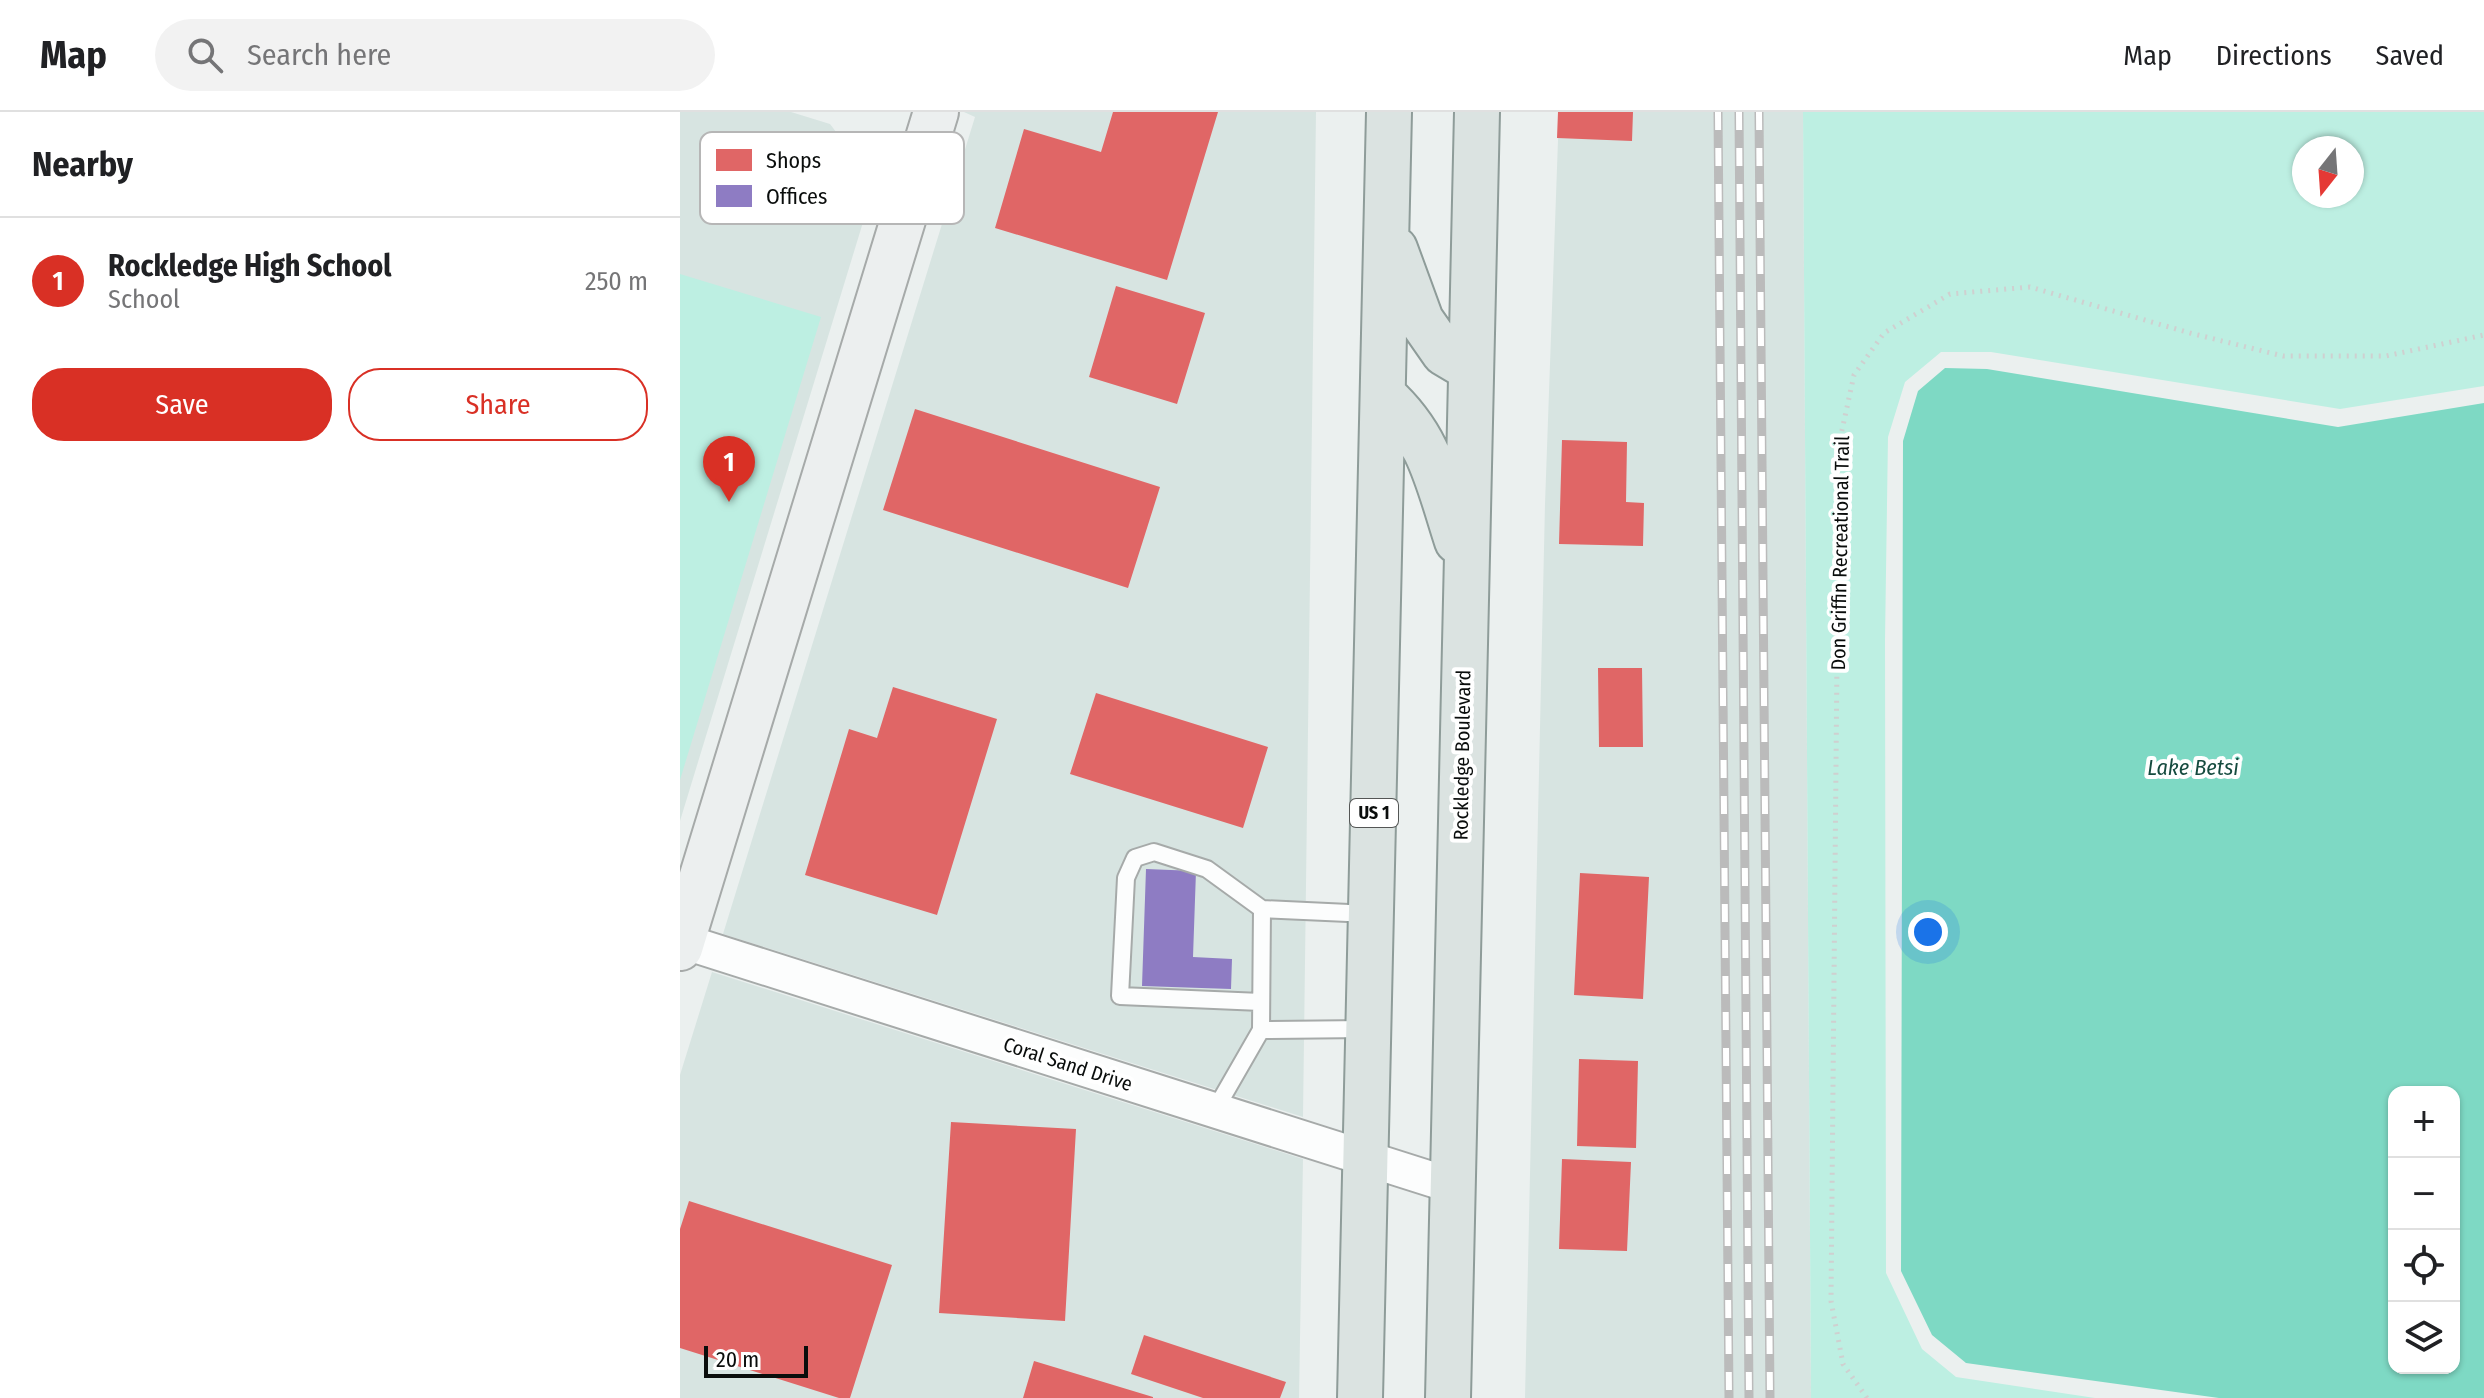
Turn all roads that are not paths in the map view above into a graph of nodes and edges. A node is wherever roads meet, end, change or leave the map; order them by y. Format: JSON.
{"nodes":[{"id":1,"x":936,"y":112,"type":"edge"},
{"id":2,"x":1389,"y":112,"type":"edge"},
{"id":3,"x":1477,"y":112,"type":"edge"},
{"id":4,"x":930,"y":132,"type":"edge"},
{"id":5,"x":902,"y":224,"type":"edge"},
{"id":6,"x":1387,"y":228,"type":"junction"},
{"id":7,"x":1471,"y":369,"type":"junction"},
{"id":8,"x":1383,"y":395,"type":"junction"},
{"id":9,"x":1467,"y":570,"type":"junction"},
{"id":10,"x":1262,"y":909,"type":"junction"},
{"id":11,"x":1371,"y":914,"type":"junction"},
{"id":12,"x":681,"y":945,"type":"edge"},
{"id":13,"x":1261,"y":1002,"type":"junction"},
{"id":14,"x":1369,"y":1029,"type":"junction"},
{"id":15,"x":1261,"y":1030,"type":"junction"},
{"id":16,"x":1215,"y":1110,"type":"junction"},
{"id":17,"x":1366,"y":1158,"type":"junction"},
{"id":18,"x":1453,"y":1186,"type":"junction"},
{"id":19,"x":1360,"y":1398,"type":"edge"},
{"id":20,"x":1448,"y":1398,"type":"edge"}],
"edges":[{"from":1,"to":4,"type":"street"},
{"from":2,"to":6,"type":"main road","number":"US 1"},
{"from":3,"to":7,"type":"main road","name":"Rockledge Boulevard"},
{"from":5,"to":12,"type":"street"},
{"from":6,"to":7,"type":"main road"},
{"from":6,"to":8,"type":"main road","number":"US 1"},
{"from":7,"to":9,"type":"main road","name":"Rockledge Boulevard"},
{"from":8,"to":9,"type":"main road"},
{"from":8,"to":11,"type":"main road","number":"US 1"},
{"from":9,"to":18,"type":"main road","name":"Rockledge Boulevard"},
{"from":10,"to":11,"type":"lane"},
{"from":10,"to":13,"type":"lane"},
{"from":10,"to":13,"type":"lane"},
{"from":11,"to":14,"type":"main road","number":"US 1"},
{"from":12,"to":16,"type":"street","name":"Coral Sand Drive"},
{"from":13,"to":15,"type":"lane"},
{"from":14,"to":15,"type":"lane"},
{"from":14,"to":17,"type":"main road","number":"US 1"},
{"from":15,"to":16,"type":"lane"},
{"from":16,"to":17,"type":"street","name":"Coral Sand Drive"},
{"from":17,"to":18,"type":"street","name":"Coral Sand Drive"},
{"from":17,"to":19,"type":"main road","number":"US 1"},
{"from":18,"to":20,"type":"main road","name":"Rockledge Boulevard"}]}
